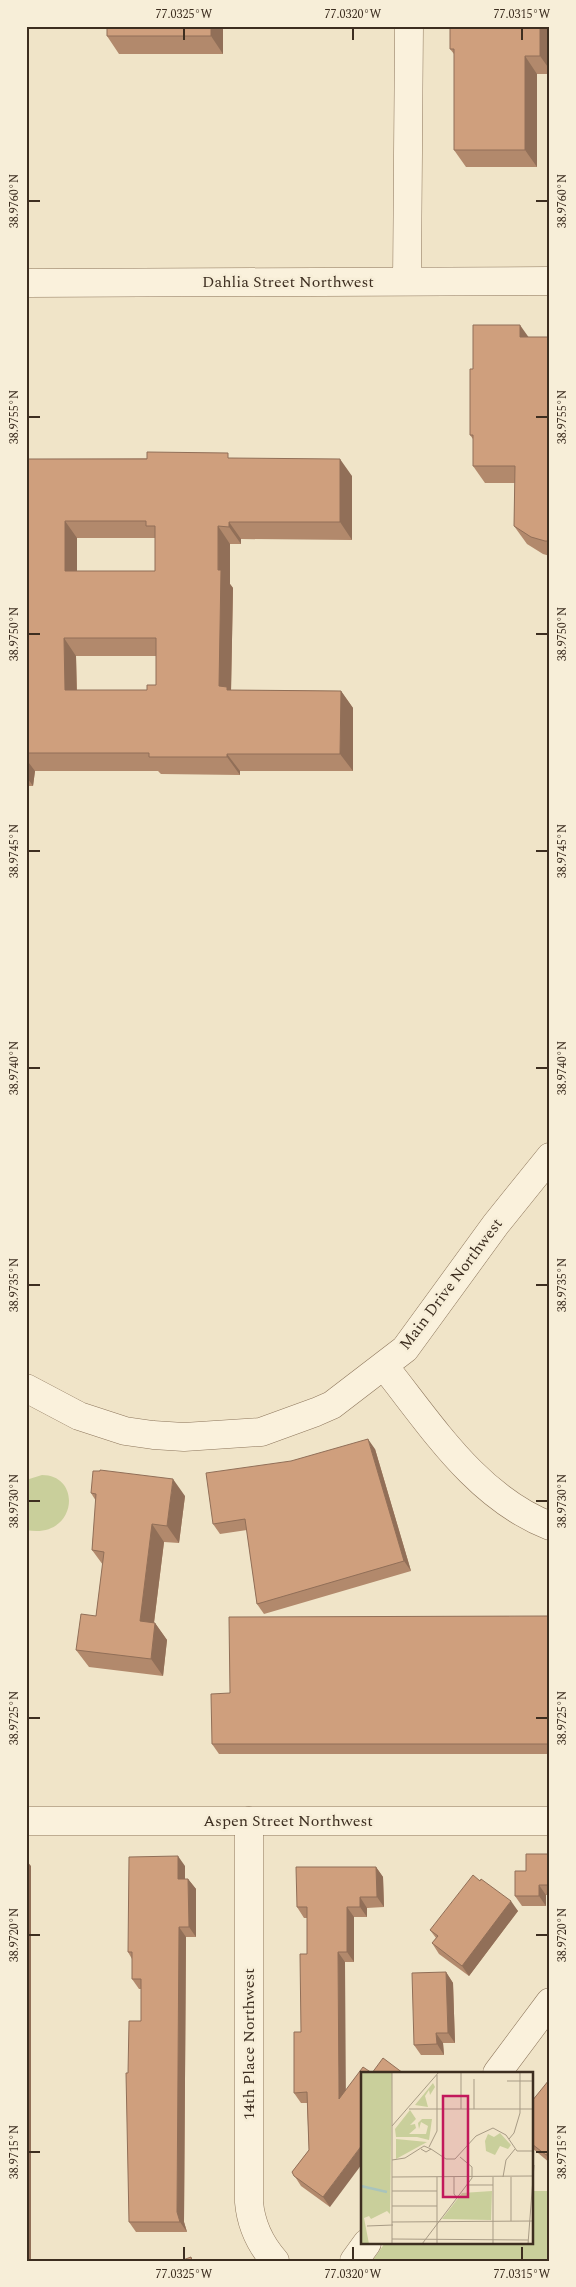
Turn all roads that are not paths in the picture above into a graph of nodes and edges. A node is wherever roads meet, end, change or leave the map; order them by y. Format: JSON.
{"nodes":[{"id":1,"x":409,"y":26,"type":"edge"},
{"id":2,"x":407,"y":281,"type":"junction"},
{"id":3,"x":550,"y":281,"type":"edge"},
{"id":4,"x":26,"y":283,"type":"edge"},
{"id":5,"x":550,"y":1157,"type":"edge"},
{"id":6,"x":384,"y":1366,"type":"junction"},
{"id":7,"x":26,"y":1388,"type":"edge"},
{"id":8,"x":550,"y":1526,"type":"edge"},
{"id":9,"x":26,"y":1821,"type":"edge"},
{"id":10,"x":249,"y":1821,"type":"junction"},
{"id":11,"x":550,"y":1821,"type":"edge"},
{"id":12,"x":550,"y":2002,"type":"edge"},
{"id":13,"x":498,"y":2072,"type":"edge"},
{"id":14,"x":366,"y":2244,"type":"edge"},
{"id":15,"x":275,"y":2261,"type":"edge"},
{"id":16,"x":354,"y":2261,"type":"edge"}],
"edges":[{"from":1,"to":2,"type":"street"},
{"from":2,"to":3,"type":"street","name":"Dahlia Street Northwest"},
{"from":2,"to":4,"type":"street","name":"Dahlia Street Northwest"},
{"from":5,"to":6,"type":"street","name":"Main Drive Northwest"},
{"from":6,"to":7,"type":"street","name":"Main Drive Northwest"},
{"from":6,"to":8,"type":"street"},
{"from":9,"to":10,"type":"street","name":"Aspen Street Northwest"},
{"from":10,"to":11,"type":"street","name":"Aspen Street Northwest"},
{"from":10,"to":15,"type":"street","name":"14th Place Northwest"},
{"from":12,"to":13,"type":"street"},
{"from":14,"to":16,"type":"street"}]}
